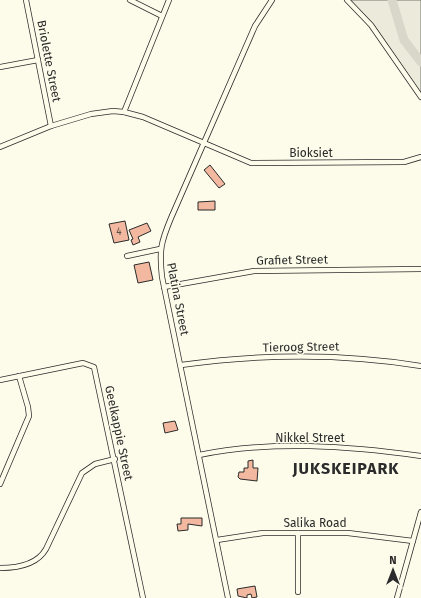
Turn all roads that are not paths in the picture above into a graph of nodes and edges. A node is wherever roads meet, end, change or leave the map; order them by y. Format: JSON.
{"nodes":[{"id":1,"x":26,"y":0,"type":"edge"},
{"id":2,"x":130,"y":0,"type":"edge"},
{"id":3,"x":169,"y":0,"type":"edge"},
{"id":4,"x":272,"y":0,"type":"edge"},
{"id":5,"x":347,"y":0,"type":"edge"},
{"id":6,"x":162,"y":16,"type":"junction"},
{"id":7,"x":38,"y":60,"type":"junction"},
{"id":8,"x":0,"y":67,"type":"edge"},
{"id":9,"x":421,"y":96,"type":"edge"},
{"id":10,"x":124,"y":112,"type":"junction"},
{"id":11,"x":51,"y":126,"type":"junction"},
{"id":12,"x":204,"y":143,"type":"junction"},
{"id":13,"x":0,"y":147,"type":"edge"},
{"id":14,"x":421,"y":157,"type":"edge"},
{"id":15,"x":160,"y":249,"type":"junction"},
{"id":16,"x":127,"y":256,"type":"dead end"},
{"id":17,"x":421,"y":269,"type":"edge"},
{"id":18,"x":164,"y":287,"type":"junction"},
{"id":19,"x":181,"y":365,"type":"junction"},
{"id":20,"x":421,"y":366,"type":"edge"},
{"id":21,"x":19,"y":376,"type":"junction"},
{"id":22,"x":0,"y":380,"type":"edge"},
{"id":23,"x":199,"y":455,"type":"junction"},
{"id":24,"x":421,"y":456,"type":"edge"},
{"id":25,"x":115,"y":459,"type":"junction"},
{"id":26,"x":0,"y":484,"type":"edge"},
{"id":27,"x":421,"y":512,"type":"edge"},
{"id":28,"x":298,"y":533,"type":"junction"},
{"id":29,"x":217,"y":540,"type":"junction"},
{"id":30,"x":413,"y":542,"type":"junction"},
{"id":31,"x":0,"y":568,"type":"edge"},
{"id":32,"x":298,"y":592,"type":"dead end"},
{"id":33,"x":143,"y":598,"type":"edge"},
{"id":34,"x":228,"y":598,"type":"edge"},
{"id":35,"x":397,"y":598,"type":"edge"}],
"edges":[{"from":1,"to":7,"type":"street","name":"Briolette Street"},
{"from":2,"to":6,"type":"street"},
{"from":3,"to":6,"type":"street"},
{"from":4,"to":12,"type":"street","name":"Platina Street"},
{"from":5,"to":9,"type":"street"},
{"from":6,"to":10,"type":"street"},
{"from":7,"to":8,"type":"street"},
{"from":7,"to":11,"type":"street","name":"Briolette Street"},
{"from":10,"to":11,"type":"street","name":"Bioksiet"},
{"from":10,"to":12,"type":"street","name":"Bioksiet"},
{"from":11,"to":13,"type":"street","name":"Bioksiet"},
{"from":12,"to":14,"type":"street","name":"Bioksiet"},
{"from":12,"to":15,"type":"street","name":"Platina Street"},
{"from":15,"to":16,"type":"street"},
{"from":15,"to":18,"type":"street","name":"Platina Street"},
{"from":17,"to":18,"type":"street","name":"Grafiet Street"},
{"from":18,"to":19,"type":"street","name":"Platina Street"},
{"from":19,"to":20,"type":"street","name":"Tieroog Street"},
{"from":19,"to":23,"type":"street","name":"Platina Street"},
{"from":21,"to":22,"type":"street","name":"Geelkappie Street"},
{"from":21,"to":25,"type":"street","name":"Geelkappie Street"},
{"from":21,"to":26,"type":"street"},
{"from":23,"to":24,"type":"street","name":"Nikkel Street"},
{"from":23,"to":29,"type":"street","name":"Platina Street"},
{"from":25,"to":31,"type":"street"},
{"from":25,"to":33,"type":"street","name":"Geelkappie Street"},
{"from":27,"to":30,"type":"street"},
{"from":28,"to":29,"type":"street","name":"Salika Road"},
{"from":28,"to":30,"type":"street","name":"Salika Road"},
{"from":28,"to":32,"type":"street"},
{"from":29,"to":34,"type":"street","name":"Platina Street"},
{"from":30,"to":35,"type":"street"}]}
